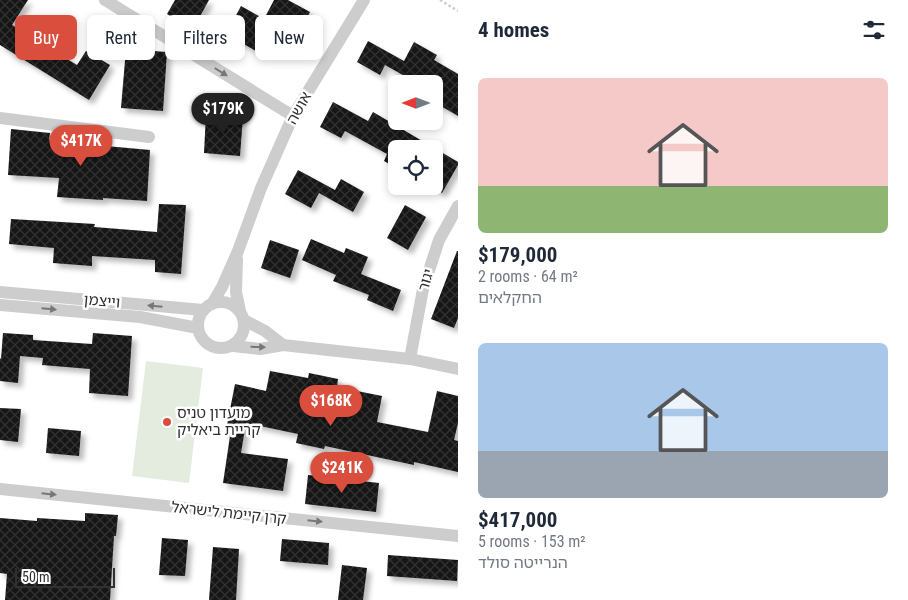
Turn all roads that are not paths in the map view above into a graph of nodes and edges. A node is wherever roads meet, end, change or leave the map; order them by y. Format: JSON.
{"nodes":[{"id":1,"x":105,"y":0,"type":"edge"},
{"id":2,"x":364,"y":0,"type":"edge"},
{"id":3,"x":293,"y":116,"type":"junction"},
{"id":4,"x":0,"y":118,"type":"edge"},
{"id":5,"x":149,"y":138,"type":"dead end"},
{"id":6,"x":458,"y":206,"type":"edge"},
{"id":7,"x":238,"y":251,"type":"junction"},
{"id":8,"x":0,"y":292,"type":"edge"},
{"id":9,"x":0,"y":305,"type":"edge"},
{"id":10,"x":207,"y":307,"type":"junction"},
{"id":11,"x":242,"y":316,"type":"junction"},
{"id":12,"x":198,"y":328,"type":"junction"},
{"id":13,"x":283,"y":345,"type":"junction"},
{"id":14,"x":233,"y":346,"type":"junction"},
{"id":15,"x":410,"y":359,"type":"junction"},
{"id":16,"x":458,"y":369,"type":"edge"},
{"id":17,"x":0,"y":490,"type":"edge"},
{"id":18,"x":458,"y":536,"type":"edge"}],
"edges":[{"from":1,"to":3,"type":"street","one_way":true},
{"from":2,"to":3,"type":"street","name":"אושה"},
{"from":3,"to":7,"type":"street","name":"אושה"},
{"from":4,"to":5,"type":"street"},
{"from":6,"to":15,"type":"street","name":"יגור"},
{"from":7,"to":10,"type":"street","name":"אושה"},
{"from":7,"to":11,"type":"street","name":"אושה"},
{"from":10,"to":8,"type":"street","name":"וייצמן","one_way":true},
{"from":9,"to":12,"type":"street","name":"וייצמן","one_way":true},
{"from":10,"to":11,"type":"street"},
{"from":10,"to":12,"type":"street"},
{"from":11,"to":13,"type":"street"},
{"from":11,"to":14,"type":"street"},
{"from":12,"to":14,"type":"street"},
{"from":14,"to":13,"type":"street","one_way":true},
{"from":13,"to":15,"type":"street"},
{"from":15,"to":16,"type":"street"},
{"from":17,"to":18,"type":"street","name":"קרן קיימת לישראל","one_way":true}]}
